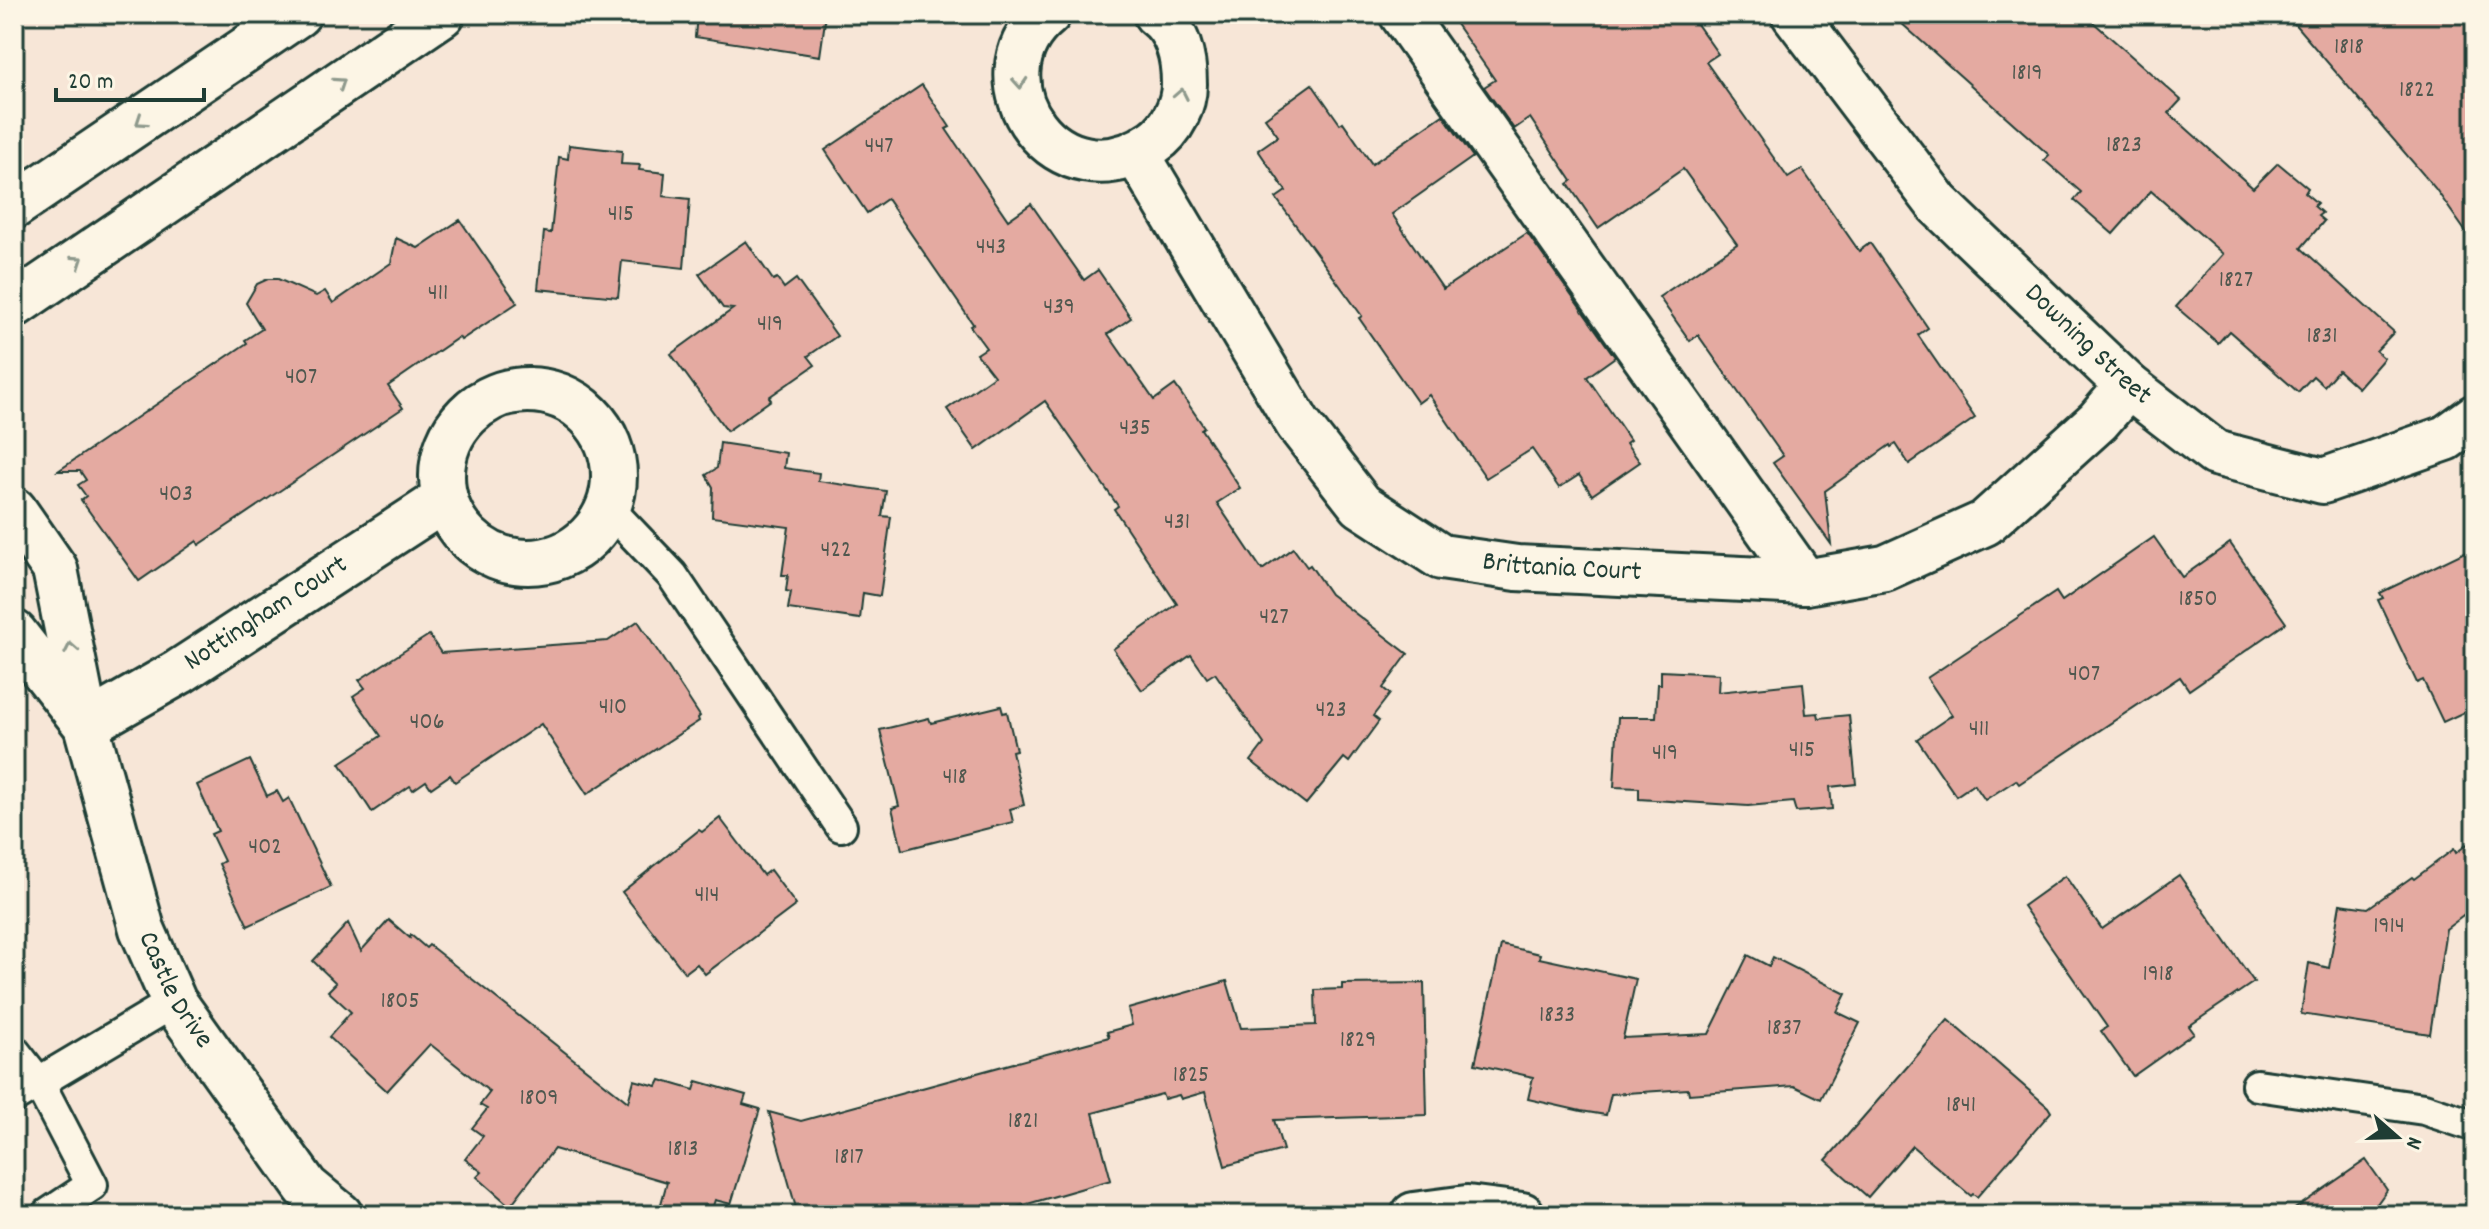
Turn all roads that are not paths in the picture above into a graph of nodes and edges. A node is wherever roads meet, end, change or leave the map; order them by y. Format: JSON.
{"nodes":[{"id":1,"x":298,"y":14,"type":"edge"},
{"id":2,"x":442,"y":14,"type":"edge"},
{"id":3,"x":1048,"y":14,"type":"edge"},
{"id":4,"x":1156,"y":14,"type":"edge"},
{"id":5,"x":1402,"y":14,"type":"edge"},
{"id":6,"x":1794,"y":14,"type":"edge"},
{"id":7,"x":1137,"y":154,"type":"junction"},
{"id":8,"x":14,"y":206,"type":"edge"},
{"id":9,"x":14,"y":305,"type":"edge"},
{"id":10,"x":2128,"y":386,"type":"junction"},
{"id":11,"x":2475,"y":417,"type":"edge"},
{"id":12,"x":445,"y":499,"type":"junction"},
{"id":13,"x":608,"y":508,"type":"junction"},
{"id":14,"x":14,"y":510,"type":"edge"},
{"id":15,"x":1805,"y":582,"type":"junction"},
{"id":16,"x":14,"y":633,"type":"edge"},
{"id":17,"x":86,"y":725,"type":"junction"},
{"id":18,"x":841,"y":826,"type":"dead end"},
{"id":19,"x":174,"y":1002,"type":"junction"},
{"id":20,"x":14,"y":1051,"type":"edge"},
{"id":21,"x":2257,"y":1085,"type":"dead end"},
{"id":22,"x":26,"y":1090,"type":"edge"},
{"id":23,"x":2475,"y":1126,"type":"edge"},
{"id":24,"x":47,"y":1215,"type":"edge"},
{"id":25,"x":340,"y":1215,"type":"edge"},
{"id":26,"x":1414,"y":1215,"type":"edge"},
{"id":27,"x":1522,"y":1215,"type":"edge"}],
"edges":[{"from":1,"to":8,"type":"street","one_way":true},
{"from":9,"to":2,"type":"street","one_way":true},
{"from":3,"to":7,"type":"street","one_way":true},
{"from":7,"to":4,"type":"street","one_way":true},
{"from":5,"to":15,"type":"street"},
{"from":6,"to":10,"type":"street","name":"Downing Street"},
{"from":7,"to":15,"type":"street","name":"Brittania Court"},
{"from":10,"to":11,"type":"street","name":"Downing Street"},
{"from":10,"to":15,"type":"street","name":"Brittania Court"},
{"from":12,"to":13,"type":"street"},
{"from":12,"to":13,"type":"street"},
{"from":12,"to":17,"type":"street","name":"Nottingham Court"},
{"from":13,"to":18,"type":"lane"},
{"from":17,"to":14,"type":"street","name":"Castle Drive","one_way":true},
{"from":16,"to":17,"type":"street","name":"Castle Drive"},
{"from":17,"to":19,"type":"street","name":"Castle Drive"},
{"from":19,"to":22,"type":"lane"},
{"from":19,"to":25,"type":"street","name":"Castle Drive"},
{"from":20,"to":22,"type":"lane"},
{"from":21,"to":23,"type":"lane"},
{"from":22,"to":24,"type":"lane"},
{"from":26,"to":27,"type":"street"}]}
